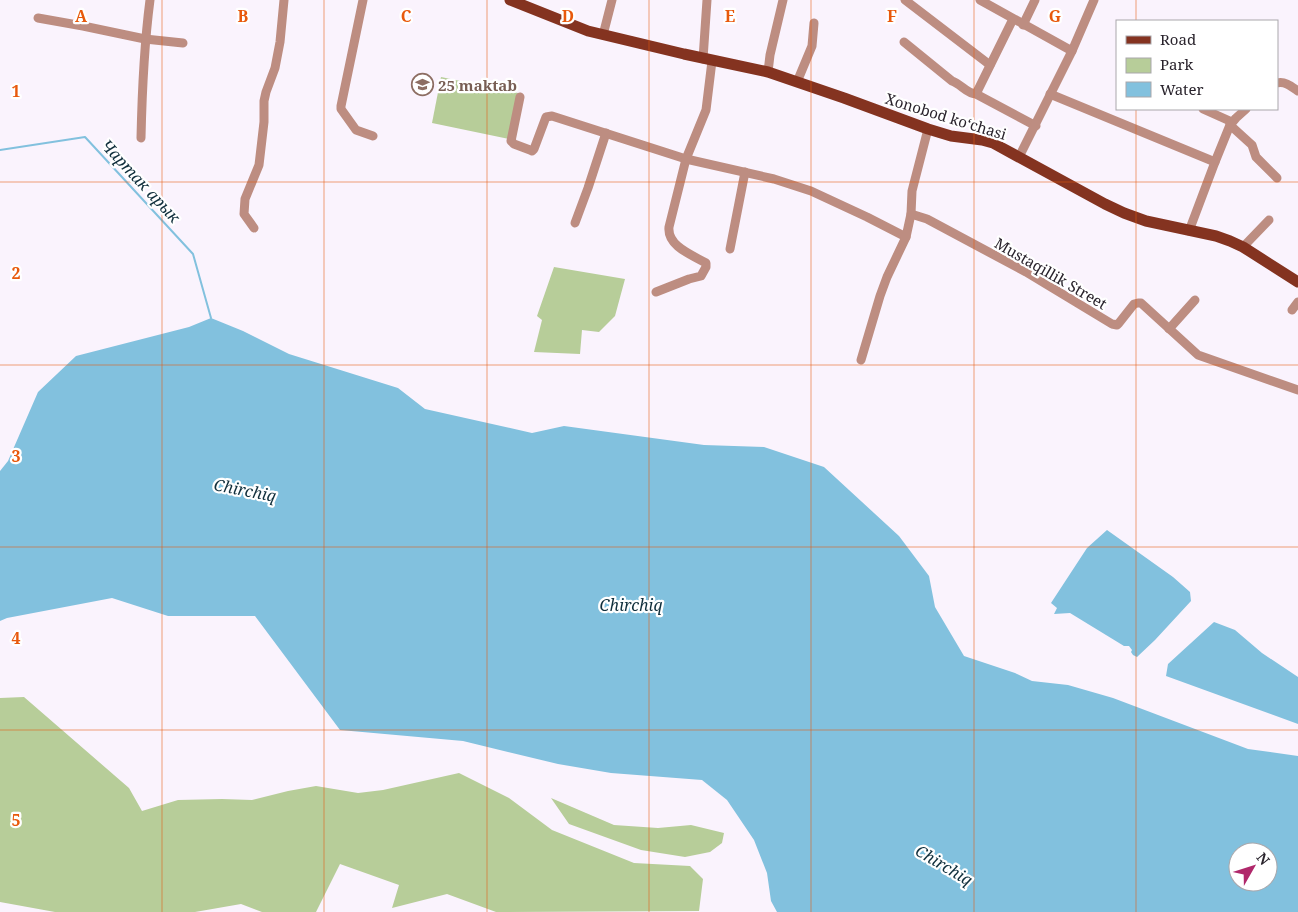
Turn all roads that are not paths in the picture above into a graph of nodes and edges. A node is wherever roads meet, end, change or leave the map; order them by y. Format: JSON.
{"nodes":[{"id":1,"x":150,"y":0,"type":"edge"},
{"id":2,"x":284,"y":0,"type":"edge"},
{"id":3,"x":363,"y":0,"type":"edge"},
{"id":4,"x":510,"y":0,"type":"edge"},
{"id":5,"x":612,"y":0,"type":"edge"},
{"id":6,"x":707,"y":0,"type":"edge"},
{"id":7,"x":783,"y":0,"type":"edge"},
{"id":8,"x":905,"y":0,"type":"edge"},
{"id":9,"x":980,"y":0,"type":"edge"},
{"id":10,"x":1035,"y":0,"type":"edge"},
{"id":11,"x":1094,"y":0,"type":"edge"},
{"id":12,"x":38,"y":18,"type":"dead end"},
{"id":13,"x":1013,"y":19,"type":"junction"},
{"id":14,"x":814,"y":23,"type":"dead end"},
{"id":15,"x":1024,"y":25,"type":"junction"},
{"id":16,"x":603,"y":35,"type":"junction"},
{"id":17,"x":145,"y":39,"type":"junction"},
{"id":18,"x":904,"y":42,"type":"dead end"},
{"id":19,"x":183,"y":43,"type":"dead end"},
{"id":20,"x":1072,"y":51,"type":"junction"},
{"id":21,"x":708,"y":60,"type":"junction"},
{"id":22,"x":990,"y":65,"type":"junction"},
{"id":23,"x":768,"y":72,"type":"junction"},
{"id":24,"x":797,"y":82,"type":"junction"},
{"id":25,"x":1278,"y":83,"type":"edge"},
{"id":26,"x":1298,"y":91,"type":"edge"},
{"id":27,"x":976,"y":94,"type":"junction"},
{"id":28,"x":1050,"y":94,"type":"junction"},
{"id":29,"x":520,"y":97,"type":"dead end"},
{"id":30,"x":1205,"y":110,"type":"edge"},
{"id":31,"x":1245,"y":110,"type":"edge"},
{"id":32,"x":1231,"y":123,"type":"junction"},
{"id":33,"x":1036,"y":126,"type":"junction"},
{"id":34,"x":928,"y":129,"type":"junction"},
{"id":35,"x":606,"y":133,"type":"junction"},
{"id":36,"x":373,"y":136,"type":"dead end"},
{"id":37,"x":141,"y":138,"type":"dead end"},
{"id":38,"x":1019,"y":157,"type":"junction"},
{"id":39,"x":686,"y":159,"type":"junction"},
{"id":40,"x":1215,"y":162,"type":"junction"},
{"id":41,"x":745,"y":172,"type":"junction"},
{"id":42,"x":1277,"y":178,"type":"dead end"},
{"id":43,"x":911,"y":214,"type":"junction"},
{"id":44,"x":1269,"y":220,"type":"dead end"},
{"id":45,"x":575,"y":223,"type":"dead end"},
{"id":46,"x":254,"y":228,"type":"dead end"},
{"id":47,"x":1189,"y":231,"type":"junction"},
{"id":48,"x":906,"y":237,"type":"junction"},
{"id":49,"x":1243,"y":247,"type":"junction"},
{"id":50,"x":730,"y":249,"type":"dead end"},
{"id":51,"x":1298,"y":282,"type":"edge"},
{"id":52,"x":656,"y":292,"type":"dead end"},
{"id":53,"x":1195,"y":300,"type":"dead end"},
{"id":54,"x":1298,"y":302,"type":"edge"},
{"id":55,"x":1292,"y":310,"type":"dead end"},
{"id":56,"x":1169,"y":329,"type":"junction"},
{"id":57,"x":860,"y":360,"type":"dead end"},
{"id":58,"x":1298,"y":390,"type":"edge"}],
"edges":[{"from":1,"to":17,"type":"street"},
{"from":2,"to":46,"type":"street"},
{"from":3,"to":36,"type":"street"},
{"from":4,"to":16,"type":"main road","name":"Xonobod koʻchasi"},
{"from":5,"to":16,"type":"street"},
{"from":6,"to":21,"type":"street"},
{"from":7,"to":23,"type":"street"},
{"from":8,"to":22,"type":"street"},
{"from":9,"to":13,"type":"street"},
{"from":10,"to":15,"type":"street"},
{"from":11,"to":20,"type":"street"},
{"from":12,"to":17,"type":"street"},
{"from":13,"to":15,"type":"street"},
{"from":13,"to":22,"type":"street"},
{"from":14,"to":24,"type":"street"},
{"from":15,"to":20,"type":"street"},
{"from":16,"to":21,"type":"main road","name":"Xonobod koʻchasi"},
{"from":17,"to":19,"type":"street"},
{"from":17,"to":37,"type":"street"},
{"from":18,"to":27,"type":"street"},
{"from":20,"to":28,"type":"street"},
{"from":21,"to":23,"type":"main road","name":"Xonobod koʻchasi"},
{"from":21,"to":39,"type":"street"},
{"from":22,"to":27,"type":"street"},
{"from":23,"to":24,"type":"main road","name":"Xonobod koʻchasi"},
{"from":24,"to":34,"type":"main road","name":"Xonobod koʻchasi"},
{"from":25,"to":26,"type":"street"},
{"from":27,"to":33,"type":"street"},
{"from":28,"to":33,"type":"street"},
{"from":28,"to":40,"type":"street"},
{"from":29,"to":35,"type":"street"},
{"from":30,"to":32,"type":"street"},
{"from":31,"to":32,"type":"street"},
{"from":32,"to":40,"type":"street"},
{"from":32,"to":42,"type":"street"},
{"from":33,"to":38,"type":"street"},
{"from":34,"to":38,"type":"main road","name":"Xonobod koʻchasi"},
{"from":34,"to":43,"type":"street"},
{"from":35,"to":39,"type":"street"},
{"from":35,"to":45,"type":"street"},
{"from":38,"to":47,"type":"main road","name":"Xonobod koʻchasi"},
{"from":39,"to":41,"type":"street"},
{"from":39,"to":52,"type":"street"},
{"from":40,"to":47,"type":"street"},
{"from":41,"to":48,"type":"street"},
{"from":41,"to":50,"type":"street"},
{"from":43,"to":48,"type":"street"},
{"from":43,"to":56,"type":"street","name":"Mustaqillik Street"},
{"from":44,"to":49,"type":"street"},
{"from":47,"to":49,"type":"main road","name":"Xonobod koʻchasi"},
{"from":48,"to":57,"type":"street"},
{"from":49,"to":51,"type":"main road","name":"Xonobod koʻchasi"},
{"from":53,"to":56,"type":"street"},
{"from":54,"to":55,"type":"street"},
{"from":56,"to":58,"type":"street","name":"Mustaqillik Street"}]}
